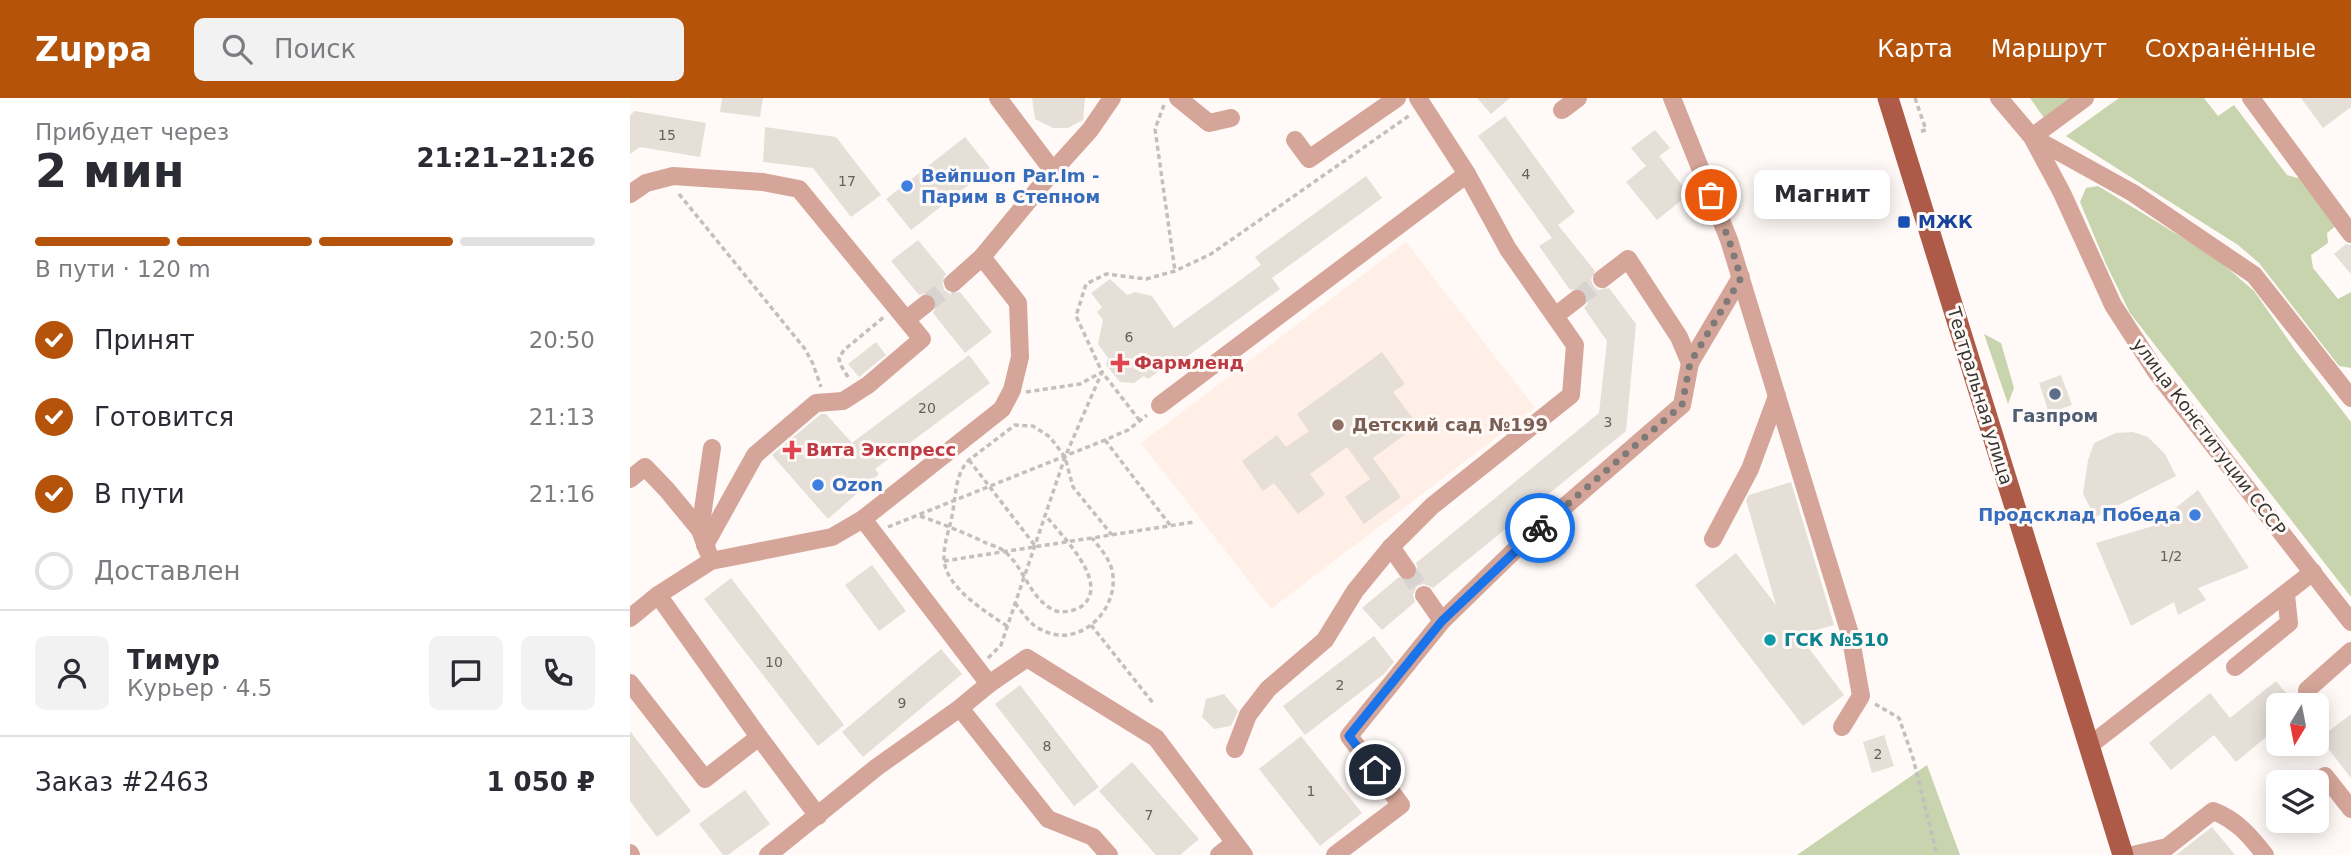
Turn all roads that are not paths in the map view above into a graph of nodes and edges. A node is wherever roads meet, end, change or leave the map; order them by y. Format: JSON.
{"nodes":[{"id":1,"x":998,"y":98,"type":"edge"},
{"id":2,"x":1112,"y":98,"type":"edge"},
{"id":3,"x":1178,"y":98,"type":"edge"},
{"id":4,"x":1397,"y":98,"type":"edge"},
{"id":5,"x":1578,"y":98,"type":"edge"},
{"id":6,"x":1672,"y":98,"type":"edge"},
{"id":7,"x":1888,"y":98,"type":"edge"},
{"id":8,"x":1998,"y":98,"type":"edge"},
{"id":9,"x":2085,"y":98,"type":"edge"},
{"id":10,"x":2251,"y":98,"type":"edge"},
{"id":11,"x":1421,"y":102,"type":"edge"},
{"id":12,"x":1562,"y":110,"type":"dead end"},
{"id":13,"x":1231,"y":118,"type":"dead end"},
{"id":14,"x":2032,"y":137,"type":"junction"},
{"id":15,"x":1295,"y":140,"type":"dead end"},
{"id":16,"x":1053,"y":171,"type":"junction"},
{"id":17,"x":1467,"y":174,"type":"junction"},
{"id":18,"x":630,"y":194,"type":"edge"},
{"id":19,"x":2351,"y":234,"type":"edge"},
{"id":20,"x":982,"y":257,"type":"junction"},
{"id":21,"x":1741,"y":278,"type":"junction"},
{"id":22,"x":1602,"y":279,"type":"tunnel mouth"},
{"id":23,"x":953,"y":283,"type":"tunnel mouth"},
{"id":24,"x":1577,"y":299,"type":"tunnel mouth"},
{"id":25,"x":926,"y":304,"type":"tunnel mouth"},
{"id":26,"x":902,"y":313,"type":"junction"},
{"id":27,"x":1555,"y":316,"type":"junction"},
{"id":28,"x":1690,"y":363,"type":"junction"},
{"id":29,"x":2350,"y":394,"type":"edge"},
{"id":30,"x":1777,"y":396,"type":"junction"},
{"id":31,"x":1160,"y":405,"type":"road end"},
{"id":32,"x":712,"y":448,"type":"dead end"},
{"id":33,"x":630,"y":479,"type":"edge"},
{"id":34,"x":868,"y":526,"type":"junction"},
{"id":35,"x":1713,"y":540,"type":"dead end"},
{"id":36,"x":705,"y":546,"type":"junction"},
{"id":37,"x":1391,"y":547,"type":"junction"},
{"id":38,"x":1407,"y":570,"type":"tunnel mouth"},
{"id":39,"x":2313,"y":572,"type":"junction"},
{"id":40,"x":658,"y":595,"type":"junction"},
{"id":41,"x":1424,"y":595,"type":"tunnel mouth"},
{"id":42,"x":2286,"y":595,"type":"junction"},
{"id":43,"x":630,"y":618,"type":"edge"},
{"id":44,"x":1442,"y":621,"type":"junction"},
{"id":45,"x":2351,"y":622,"type":"edge"},
{"id":46,"x":2351,"y":652,"type":"edge"},
{"id":47,"x":2235,"y":667,"type":"dead end"},
{"id":48,"x":630,"y":683,"type":"edge"},
{"id":49,"x":989,"y":684,"type":"junction"},
{"id":50,"x":2307,"y":693,"type":"edge"},
{"id":51,"x":960,"y":708,"type":"junction"},
{"id":52,"x":1842,"y":727,"type":"dead end"},
{"id":53,"x":759,"y":737,"type":"junction"},
{"id":54,"x":2089,"y":746,"type":"junction"},
{"id":55,"x":1235,"y":749,"type":"dead end"},
{"id":56,"x":2329,"y":781,"type":"edge"},
{"id":57,"x":2351,"y":809,"type":"edge"},
{"id":58,"x":818,"y":816,"type":"junction"},
{"id":59,"x":1239,"y":849,"type":"edge"},
{"id":60,"x":2170,"y":851,"type":"edge"},
{"id":61,"x":768,"y":855,"type":"edge"},
{"id":62,"x":1109,"y":855,"type":"edge"},
{"id":63,"x":1219,"y":855,"type":"edge"},
{"id":64,"x":1335,"y":855,"type":"edge"},
{"id":65,"x":2123,"y":855,"type":"edge"},
{"id":66,"x":2133,"y":855,"type":"edge"},
{"id":67,"x":2265,"y":855,"type":"edge"}],
"edges":[{"from":1,"to":16,"type":"street"},
{"from":2,"to":16,"type":"street"},
{"from":3,"to":13,"type":"street"},
{"from":4,"to":15,"type":"street"},
{"from":5,"to":12,"type":"street"},
{"from":6,"to":21,"type":"street"},
{"from":7,"to":54,"type":"main road","name":"Театральная улица"},
{"from":8,"to":14,"type":"street","name":"улица Конституции СССР"},
{"from":9,"to":14,"type":"street"},
{"from":10,"to":19,"type":"street"},
{"from":11,"to":17,"type":"street"},
{"from":14,"to":29,"type":"street"},
{"from":14,"to":39,"type":"street","name":"улица Конституции СССР"},
{"from":16,"to":20,"type":"street"},
{"from":17,"to":27,"type":"street"},
{"from":17,"to":31,"type":"street"},
{"from":18,"to":26,"type":"street"},
{"from":20,"to":23,"type":"street"},
{"from":20,"to":34,"type":"street"},
{"from":21,"to":28,"type":"street"},
{"from":21,"to":30,"type":"street"},
{"from":22,"to":28,"type":"street"},
{"from":24,"to":27,"type":"street"},
{"from":25,"to":26,"type":"street"},
{"from":26,"to":36,"type":"street"},
{"from":27,"to":37,"type":"street"},
{"from":28,"to":44,"type":"street"},
{"from":30,"to":35,"type":"street"},
{"from":30,"to":52,"type":"street"},
{"from":32,"to":36,"type":"street"},
{"from":33,"to":36,"type":"street"},
{"from":34,"to":36,"type":"street"},
{"from":34,"to":49,"type":"street"},
{"from":36,"to":40,"type":"street"},
{"from":37,"to":38,"type":"street"},
{"from":37,"to":55,"type":"street"},
{"from":39,"to":42,"type":"street"},
{"from":39,"to":45,"type":"street","name":"улица Конституции СССР"},
{"from":40,"to":43,"type":"street"},
{"from":40,"to":53,"type":"street"},
{"from":41,"to":44,"type":"street"},
{"from":42,"to":47,"type":"street"},
{"from":42,"to":54,"type":"street"},
{"from":44,"to":64,"type":"street"},
{"from":46,"to":50,"type":"street"},
{"from":48,"to":53,"type":"street"},
{"from":49,"to":51,"type":"street"},
{"from":49,"to":59,"type":"street"},
{"from":51,"to":58,"type":"street"},
{"from":51,"to":62,"type":"street"},
{"from":53,"to":58,"type":"street"},
{"from":54,"to":65,"type":"main road","name":"Театральная улица"},
{"from":56,"to":57,"type":"street"},
{"from":58,"to":61,"type":"street"},
{"from":59,"to":63,"type":"street"},
{"from":60,"to":66,"type":"street"},
{"from":60,"to":67,"type":"street"}]}
